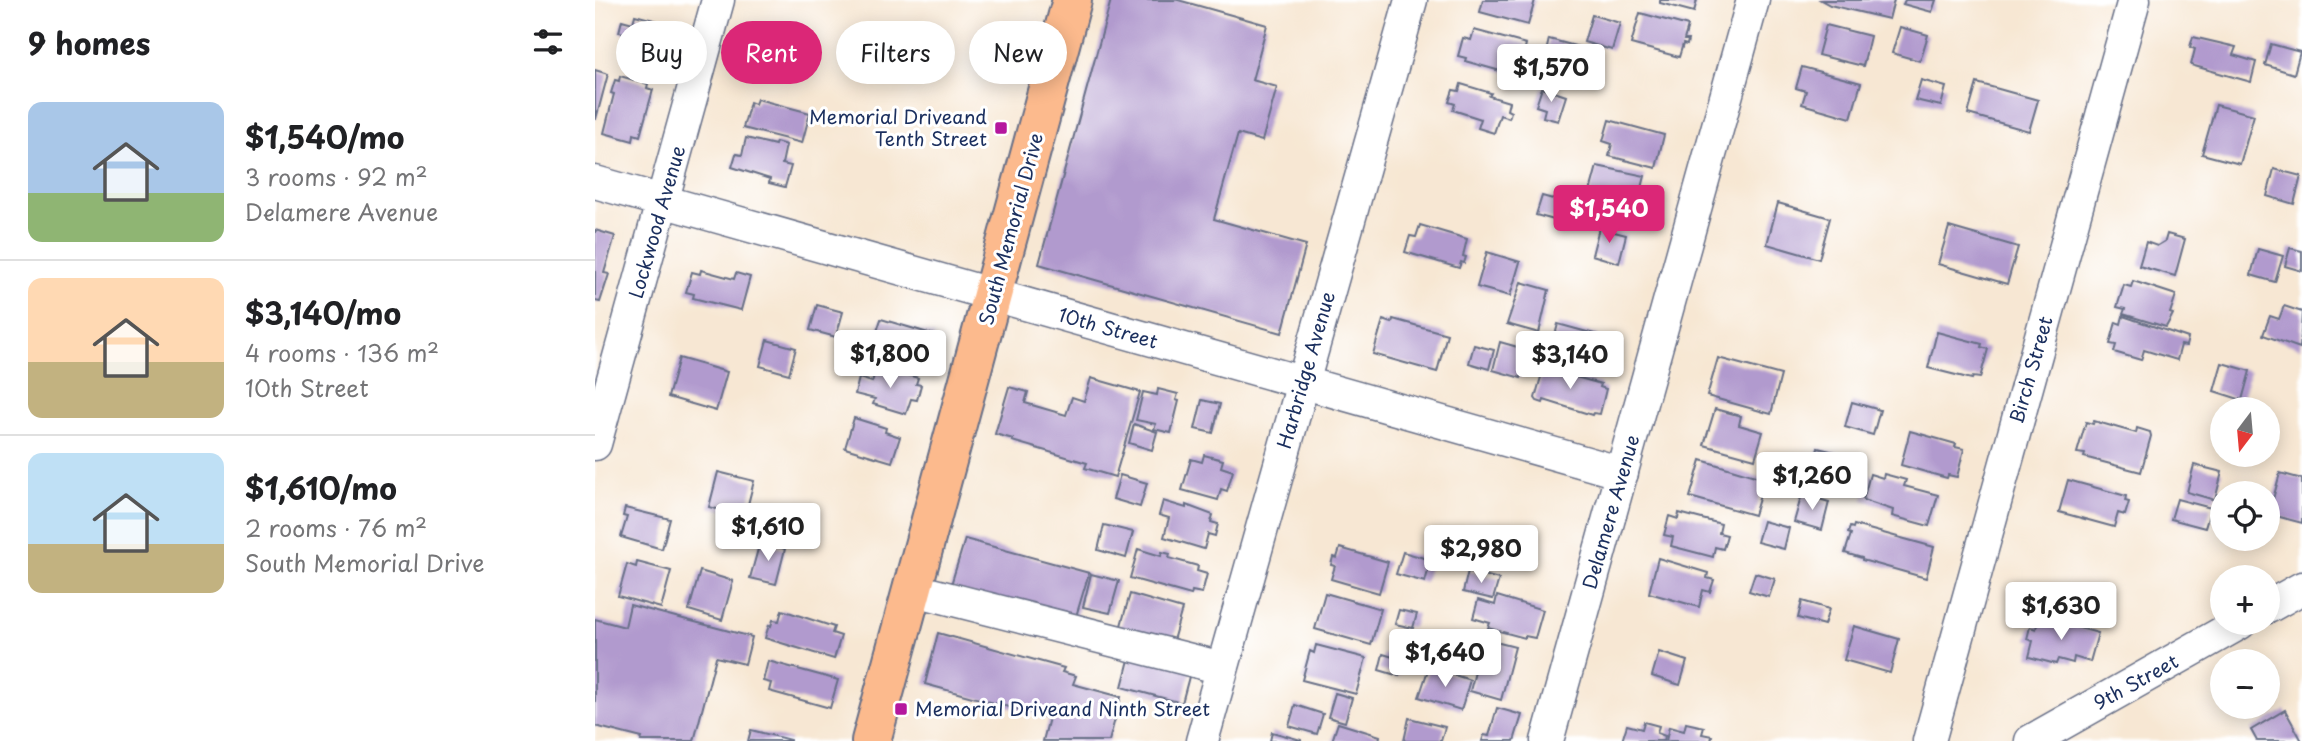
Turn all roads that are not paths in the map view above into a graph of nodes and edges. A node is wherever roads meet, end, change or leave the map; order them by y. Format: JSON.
{"nodes":[{"id":1,"x":718,"y":0,"type":"edge"},
{"id":2,"x":1072,"y":0,"type":"edge"},
{"id":3,"x":1411,"y":0,"type":"edge"},
{"id":4,"x":1753,"y":0,"type":"edge"},
{"id":5,"x":2134,"y":0,"type":"edge"},
{"id":6,"x":595,"y":182,"type":"edge"},
{"id":7,"x":662,"y":202,"type":"junction"},
{"id":8,"x":993,"y":295,"type":"junction"},
{"id":9,"x":1302,"y":383,"type":"junction"},
{"id":10,"x":595,"y":444,"type":"edge"},
{"id":11,"x":1622,"y":473,"type":"junction"},
{"id":12,"x":2302,"y":588,"type":"edge"},
{"id":13,"x":911,"y":589,"type":"junction"},
{"id":14,"x":2280,"y":600,"type":"edge"},
{"id":15,"x":2220,"y":635,"type":"edge"},
{"id":16,"x":1222,"y":668,"type":"junction"},
{"id":17,"x":871,"y":741,"type":"edge"},
{"id":18,"x":1202,"y":741,"type":"edge"},
{"id":19,"x":1547,"y":741,"type":"edge"},
{"id":20,"x":1929,"y":741,"type":"edge"},
{"id":21,"x":2031,"y":741,"type":"edge"}],
"edges":[{"from":1,"to":7,"type":"street","name":"Lockwood Avenue"},
{"from":2,"to":8,"type":"main road","name":"South Memorial Drive"},
{"from":3,"to":9,"type":"street","name":"Harbridge Avenue"},
{"from":4,"to":11,"type":"street","name":"Delamere Avenue"},
{"from":5,"to":20,"type":"street","name":"Birch Street"},
{"from":6,"to":7,"type":"street","name":"10th Street"},
{"from":7,"to":8,"type":"street","name":"10th Street"},
{"from":7,"to":10,"type":"street","name":"Lockwood Avenue"},
{"from":8,"to":9,"type":"street","name":"10th Street"},
{"from":8,"to":13,"type":"main road","name":"South Memorial Drive"},
{"from":9,"to":11,"type":"street","name":"10th Street"},
{"from":9,"to":16,"type":"street","name":"Harbridge Avenue"},
{"from":11,"to":19,"type":"street","name":"Delamere Avenue"},
{"from":12,"to":14,"type":"street"},
{"from":13,"to":16,"type":"street"},
{"from":13,"to":17,"type":"main road","name":"South Memorial Drive"},
{"from":15,"to":21,"type":"street","name":"9th Street"},
{"from":16,"to":18,"type":"street","name":"Harbridge Avenue"}]}
